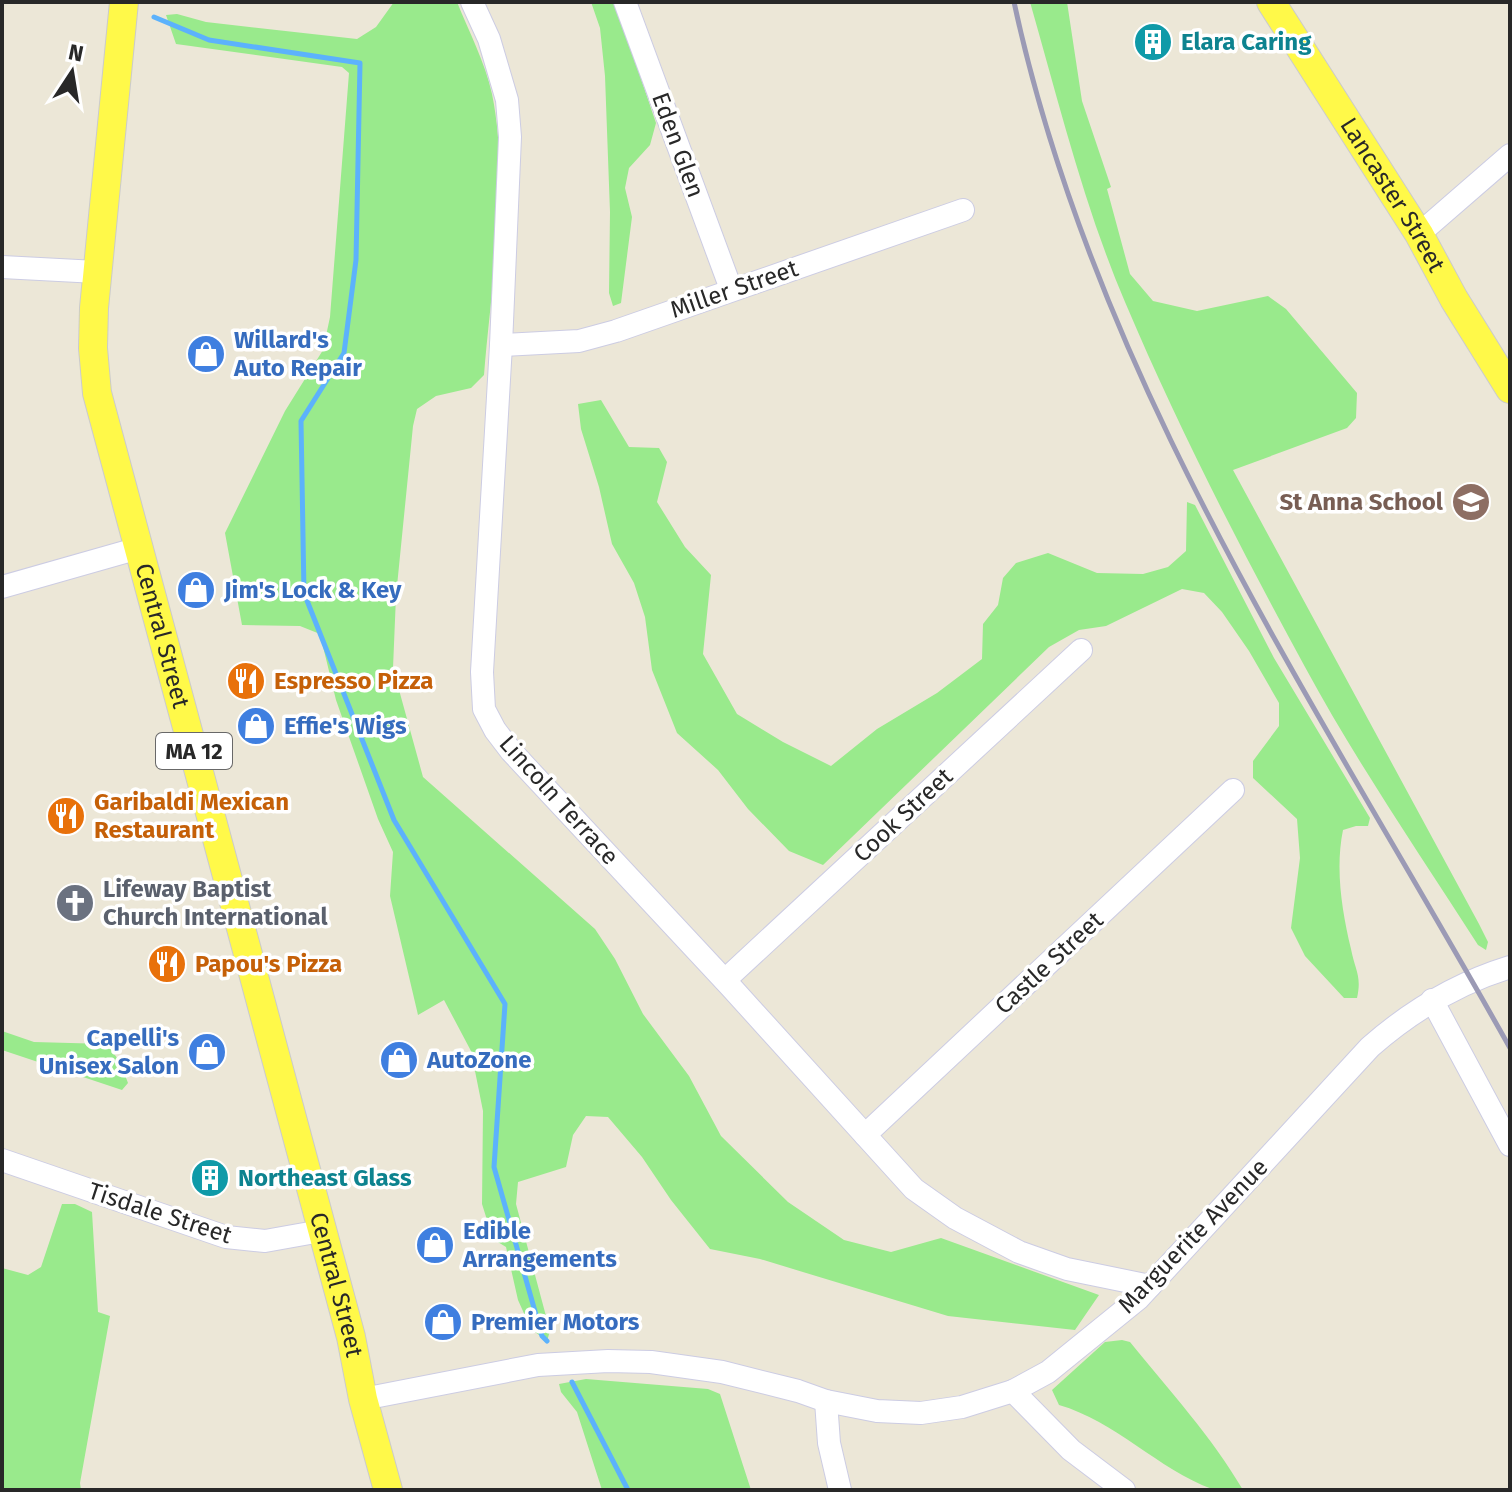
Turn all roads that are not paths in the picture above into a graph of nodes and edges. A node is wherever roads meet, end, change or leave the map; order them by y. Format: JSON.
{"nodes":[{"id":1,"x":124,"y":2,"type":"edge"},
{"id":2,"x":472,"y":2,"type":"edge"},
{"id":3,"x":625,"y":2,"type":"edge"},
{"id":4,"x":1271,"y":2,"type":"edge"},
{"id":5,"x":1510,"y":155,"type":"edge"},
{"id":6,"x":963,"y":210,"type":"dead end"},
{"id":7,"x":1419,"y":234,"type":"junction"},
{"id":8,"x":2,"y":267,"type":"edge"},
{"id":9,"x":97,"y":272,"type":"junction"},
{"id":10,"x":731,"y":289,"type":"junction"},
{"id":11,"x":501,"y":345,"type":"junction"},
{"id":12,"x":1510,"y":389,"type":"edge"},
{"id":13,"x":139,"y":548,"type":"junction"},
{"id":14,"x":2,"y":587,"type":"edge"},
{"id":15,"x":1081,"y":650,"type":"dead end"},
{"id":16,"x":1233,"y":790,"type":"dead end"},
{"id":17,"x":1510,"y":967,"type":"edge"},
{"id":18,"x":725,"y":980,"type":"junction"},
{"id":19,"x":1432,"y":1000,"type":"junction"},
{"id":20,"x":865,"y":1135,"type":"junction"},
{"id":21,"x":1510,"y":1145,"type":"edge"},
{"id":22,"x":2,"y":1160,"type":"edge"},
{"id":23,"x":321,"y":1231,"type":"junction"},
{"id":24,"x":1150,"y":1286,"type":"junction"},
{"id":25,"x":1013,"y":1391,"type":"junction"},
{"id":26,"x":363,"y":1399,"type":"junction"},
{"id":27,"x":826,"y":1401,"type":"junction"},
{"id":28,"x":388,"y":1490,"type":"edge"},
{"id":29,"x":840,"y":1490,"type":"edge"},
{"id":30,"x":1124,"y":1490,"type":"edge"}],
"edges":[{"from":1,"to":9,"type":"main road","name":"Central Street","number":"MA 12"},
{"from":2,"to":11,"type":"street","name":"Lincoln Terrace"},
{"from":3,"to":10,"type":"street","name":"Eden Glen"},
{"from":4,"to":7,"type":"main road","name":"Lancaster Street"},
{"from":5,"to":7,"type":"street"},
{"from":6,"to":10,"type":"street","name":"Miller Street"},
{"from":7,"to":12,"type":"main road","name":"Lancaster Street"},
{"from":8,"to":9,"type":"street"},
{"from":9,"to":13,"type":"main road","name":"Central Street","number":"MA 12"},
{"from":10,"to":11,"type":"street","name":"Miller Street"},
{"from":11,"to":18,"type":"street","name":"Lincoln Terrace"},
{"from":13,"to":14,"type":"street"},
{"from":13,"to":23,"type":"main road","name":"Central Street","number":"MA 12"},
{"from":15,"to":18,"type":"street","name":"Cook Street"},
{"from":16,"to":20,"type":"street","name":"Castle Street"},
{"from":17,"to":19,"type":"street","name":"Marguerite Avenue"},
{"from":18,"to":20,"type":"street","name":"Lincoln Terrace"},
{"from":19,"to":21,"type":"street"},
{"from":19,"to":24,"type":"street","name":"Marguerite Avenue"},
{"from":20,"to":24,"type":"street","name":"Lincoln Terrace"},
{"from":22,"to":23,"type":"street","name":"Tisdale Street"},
{"from":23,"to":26,"type":"main road","name":"Central Street","number":"MA 12"},
{"from":24,"to":25,"type":"street","name":"Marguerite Avenue"},
{"from":25,"to":27,"type":"street","name":"Marguerite Avenue"},
{"from":25,"to":30,"type":"street"},
{"from":26,"to":27,"type":"street","name":"Marguerite Avenue"},
{"from":26,"to":28,"type":"main road","name":"Central Street","number":"MA 12"},
{"from":27,"to":29,"type":"street"}]}
